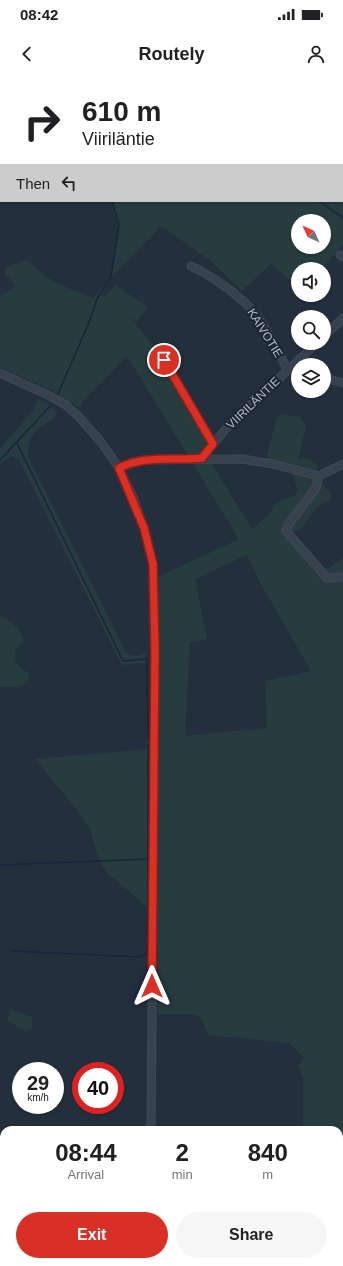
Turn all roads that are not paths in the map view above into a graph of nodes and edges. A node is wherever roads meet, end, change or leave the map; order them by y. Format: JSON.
{"nodes":[{"id":1,"x":191,"y":266,"type":"dead end"},
{"id":2,"x":343,"y":318,"type":"edge"},
{"id":3,"x":331,"y":329,"type":"edge"},
{"id":4,"x":309,"y":350,"type":"edge"},
{"id":5,"x":162,"y":356,"type":"dead end"},
{"id":6,"x":288,"y":370,"type":"junction"},
{"id":7,"x":291,"y":371,"type":"edge"},
{"id":8,"x":0,"y":373,"type":"edge"},
{"id":9,"x":331,"y":380,"type":"edge"},
{"id":10,"x":343,"y":383,"type":"edge"},
{"id":11,"x":213,"y":444,"type":"junction"},
{"id":12,"x":202,"y":458,"type":"junction"},
{"id":13,"x":343,"y":464,"type":"edge"},
{"id":14,"x":119,"y":468,"type":"junction"},
{"id":15,"x":319,"y":476,"type":"junction"},
{"id":16,"x":343,"y":577,"type":"edge"},
{"id":17,"x":151,"y":1126,"type":"edge"}],
"edges":[{"from":1,"to":6,"type":"street","name":"KAIVOTIE"},
{"from":2,"to":3,"type":"street"},
{"from":4,"to":6,"type":"street","name":"VIIRILÄNTIE"},
{"from":5,"to":11,"type":"street"},
{"from":6,"to":7,"type":"street","name":"KAIVOTIE"},
{"from":6,"to":11,"type":"street","name":"VIIRILÄNTIE"},
{"from":8,"to":14,"type":"street"},
{"from":9,"to":10,"type":"street"},
{"from":11,"to":12,"type":"street","name":"VIIRILÄNTIE"},
{"from":12,"to":14,"type":"street"},
{"from":12,"to":15,"type":"street"},
{"from":13,"to":15,"type":"street"},
{"from":14,"to":17,"type":"street"},
{"from":15,"to":16,"type":"street"}]}
